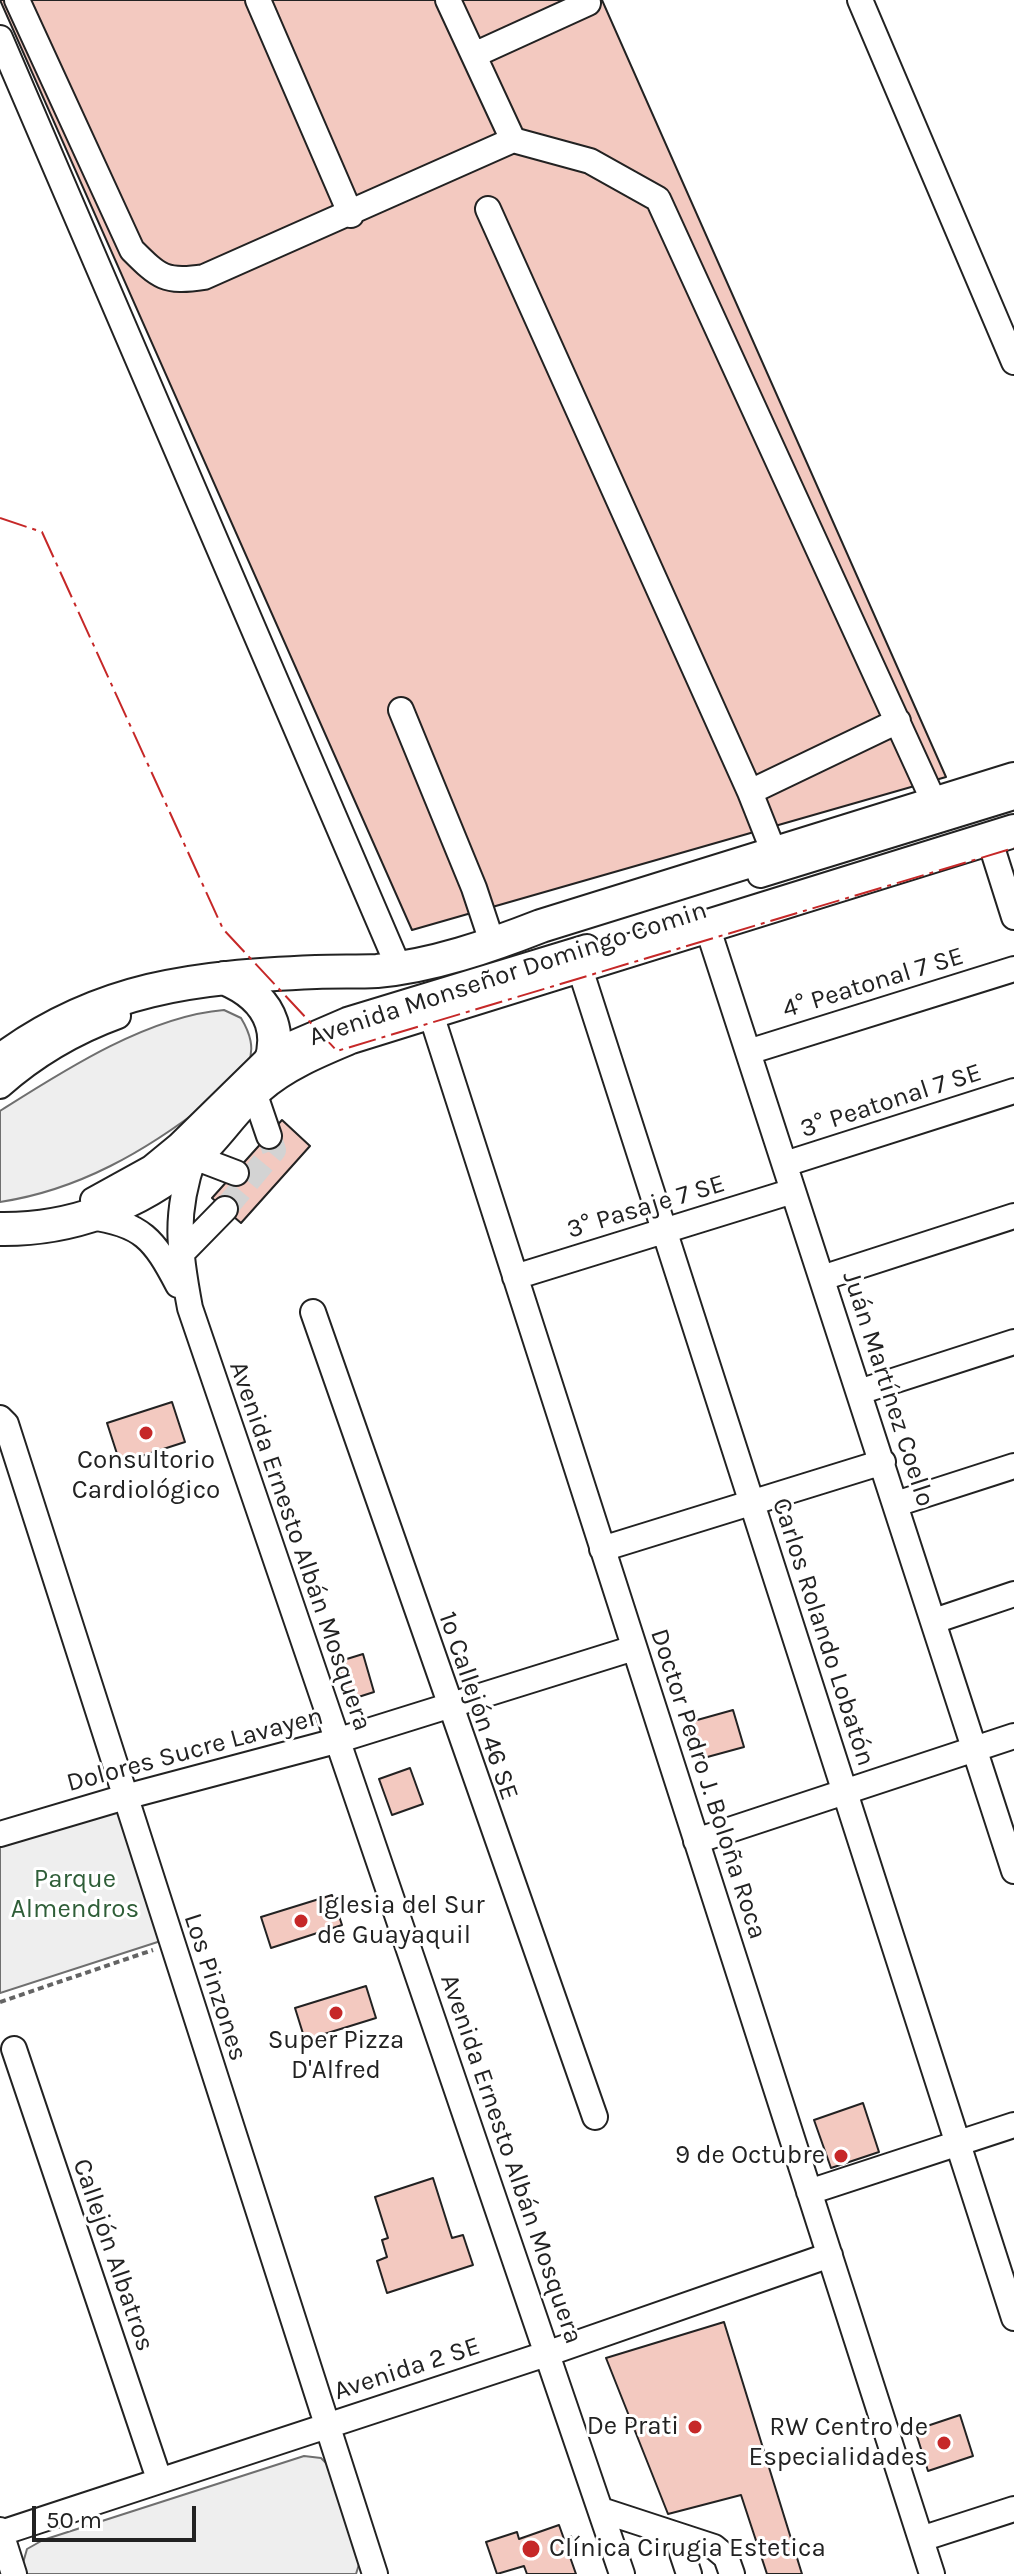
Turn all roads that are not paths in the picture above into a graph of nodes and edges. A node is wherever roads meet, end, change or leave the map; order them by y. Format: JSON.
{"nodes":[{"id":1,"x":17,"y":0,"type":"edge"},
{"id":2,"x":258,"y":0,"type":"edge"},
{"id":3,"x":860,"y":0,"type":"edge"},
{"id":4,"x":451,"y":1,"type":"edge"},
{"id":5,"x":588,"y":3,"type":"dead end"},
{"id":6,"x":0,"y":38,"type":"edge"},
{"id":7,"x":474,"y":55,"type":"junction"},
{"id":8,"x":513,"y":140,"type":"junction"},
{"id":9,"x":488,"y":209,"type":"dead end"},
{"id":10,"x":351,"y":215,"type":"junction"},
{"id":11,"x":1014,"y":362,"type":"edge"},
{"id":12,"x":401,"y":710,"type":"dead end"},
{"id":13,"x":898,"y":721,"type":"junction"},
{"id":14,"x":1014,"y":779,"type":"edge"},
{"id":15,"x":750,"y":792,"type":"junction"},
{"id":16,"x":1014,"y":797,"type":"edge"},
{"id":17,"x":935,"y":804,"type":"junction"},
{"id":18,"x":1014,"y":817,"type":"edge"},
{"id":19,"x":1002,"y":835,"type":"edge"},
{"id":20,"x":775,"y":855,"type":"junction"},
{"id":21,"x":1014,"y":917,"type":"edge"},
{"id":22,"x":707,"y":926,"type":"junction"},
{"id":23,"x":493,"y":945,"type":"junction"},
{"id":24,"x":576,"y":957,"type":"junction"},
{"id":25,"x":399,"y":968,"type":"junction"},
{"id":26,"x":1014,"y":969,"type":"edge"},
{"id":27,"x":236,"y":984,"type":"junction"},
{"id":28,"x":430,"y":1011,"type":"junction"},
{"id":29,"x":275,"y":1051,"type":"junction"},
{"id":30,"x":748,"y":1052,"type":"junction"},
{"id":31,"x":0,"y":1061,"type":"edge"},
{"id":32,"x":0,"y":1086,"type":"edge"},
{"id":33,"x":257,"y":1089,"type":"junction"},
{"id":34,"x":1014,"y":1091,"type":"edge"},
{"id":35,"x":269,"y":1136,"type":"tunnel mouth"},
{"id":36,"x":194,"y":1157,"type":"junction"},
{"id":37,"x":785,"y":1164,"type":"junction"},
{"id":38,"x":236,"y":1173,"type":"dead end"},
{"id":39,"x":793,"y":1191,"type":"junction"},
{"id":40,"x":225,"y":1209,"type":"tunnel mouth"},
{"id":41,"x":0,"y":1214,"type":"edge"},
{"id":42,"x":1014,"y":1216,"type":"edge"},
{"id":43,"x":87,"y":1217,"type":"junction"},
{"id":44,"x":0,"y":1229,"type":"edge"},
{"id":45,"x":664,"y":1231,"type":"junction"},
{"id":46,"x":180,"y":1255,"type":"junction"},
{"id":47,"x":515,"y":1277,"type":"junction"},
{"id":48,"x":822,"y":1278,"type":"junction"},
{"id":49,"x":190,"y":1308,"type":"junction"},
{"id":50,"x":313,"y":1312,"type":"dead end"},
{"id":51,"x":1014,"y":1342,"type":"edge"},
{"id":52,"x":859,"y":1392,"type":"junction"},
{"id":53,"x":0,"y":1418,"type":"edge"},
{"id":54,"x":883,"y":1462,"type":"junction"},
{"id":55,"x":1014,"y":1466,"type":"edge"},
{"id":56,"x":752,"y":1503,"type":"junction"},
{"id":57,"x":896,"y":1504,"type":"junction"},
{"id":58,"x":602,"y":1549,"type":"junction"},
{"id":59,"x":1014,"y":1594,"type":"edge"},
{"id":60,"x":934,"y":1621,"type":"junction"},
{"id":61,"x":634,"y":1648,"type":"junction"},
{"id":62,"x":448,"y":1706,"type":"junction"},
{"id":63,"x":1014,"y":1736,"type":"edge"},
{"id":64,"x":336,"y":1741,"type":"junction"},
{"id":65,"x":976,"y":1748,"type":"junction"},
{"id":66,"x":845,"y":1792,"type":"junction"},
{"id":67,"x":125,"y":1797,"type":"junction"},
{"id":68,"x":0,"y":1834,"type":"edge"},
{"id":69,"x":696,"y":1841,"type":"junction"},
{"id":70,"x":1014,"y":1871,"type":"edge"},
{"id":71,"x":14,"y":2049,"type":"dead end"},
{"id":72,"x":595,"y":2117,"type":"dead end"},
{"id":73,"x":1014,"y":2125,"type":"edge"},
{"id":74,"x":958,"y":2144,"type":"junction"},
{"id":75,"x":809,"y":2192,"type":"junction"},
{"id":76,"x":830,"y":2255,"type":"junction"},
{"id":77,"x":1014,"y":2318,"type":"edge"},
{"id":78,"x":549,"y":2353,"type":"junction"},
{"id":79,"x":326,"y":2424,"type":"junction"},
{"id":80,"x":159,"y":2479,"type":"junction"},
{"id":81,"x":1014,"y":2509,"type":"edge"},
{"id":82,"x":601,"y":2510,"type":"junction"},
{"id":83,"x":0,"y":2532,"type":"edge"},
{"id":84,"x":676,"y":2535,"type":"junction"},
{"id":85,"x":921,"y":2539,"type":"junction"},
{"id":86,"x":14,"y":2574,"type":"edge"},
{"id":87,"x":375,"y":2574,"type":"edge"},
{"id":88,"x":622,"y":2574,"type":"edge"},
{"id":89,"x":689,"y":2574,"type":"edge"},
{"id":90,"x":732,"y":2574,"type":"edge"},
{"id":91,"x":932,"y":2574,"type":"edge"}],
"edges":[{"from":1,"to":10,"type":"street"},
{"from":2,"to":10,"type":"street"},
{"from":3,"to":11,"type":"street"},
{"from":4,"to":7,"type":"street"},
{"from":5,"to":7,"type":"street"},
{"from":6,"to":25,"type":"street"},
{"from":7,"to":8,"type":"street"},
{"from":8,"to":10,"type":"street"},
{"from":8,"to":13,"type":"street"},
{"from":9,"to":15,"type":"street"},
{"from":12,"to":23,"type":"street"},
{"from":13,"to":15,"type":"street"},
{"from":13,"to":17,"type":"street"},
{"from":14,"to":17,"type":"main road","name":"Avenida Monseñor Domingo Comin"},
{"from":15,"to":20,"type":"street"},
{"from":16,"to":27,"type":"street","name":"Avenida Monseñor Domingo Comin"},
{"from":17,"to":20,"type":"main road","name":"Avenida Monseñor Domingo Comin"},
{"from":18,"to":24,"type":"street","name":"Avenida Monseñor Domingo Comin"},
{"from":19,"to":21,"type":"street"},
{"from":19,"to":22,"type":"main road","name":"Avenida Monseñor Domingo Comin"},
{"from":20,"to":23,"type":"main road","name":"Avenida Monseñor Domingo Comin"},
{"from":22,"to":24,"type":"main road","name":"Avenida Monseñor Domingo Comin"},
{"from":22,"to":30,"type":"street","name":"Juán Martínez Coello"},
{"from":23,"to":25,"type":"main road","name":"Avenida Monseñor Domingo Comin"},
{"from":24,"to":28,"type":"main road","name":"Avenida Monseñor Domingo Comin"},
{"from":24,"to":29,"type":"street","name":"Avenida Monseñor Domingo Comin"},
{"from":24,"to":45,"type":"street","name":"Carlos Rolando Lobatón"},
{"from":25,"to":27,"type":"main road","name":"Avenida Monseñor Domingo Comin"},
{"from":26,"to":30,"type":"street","name":"4° Peatonal 7 SE"},
{"from":27,"to":29,"type":"main road"},
{"from":27,"to":31,"type":"main road","name":"Avenida Monseñor Domingo Comin"},
{"from":27,"to":32,"type":"street","name":"Avenida Monseñor Domingo Comin"},
{"from":28,"to":33,"type":"main road","name":"Avenida Monseñor Domingo Comin"},
{"from":28,"to":47,"type":"street","name":"Doctor Pedro J. Boloña Roca"},
{"from":29,"to":33,"type":"main road"},
{"from":29,"to":41,"type":"street","name":"Avenida Monseñor Domingo Comin"},
{"from":30,"to":37,"type":"street","name":"Juán Martínez Coello"},
{"from":33,"to":35,"type":"street"},
{"from":33,"to":36,"type":"main road","name":"Avenida Monseñor Domingo Comin"},
{"from":34,"to":37,"type":"street","name":"3° Peatonal 7 SE"},
{"from":36,"to":38,"type":"street"},
{"from":36,"to":43,"type":"main road","name":"Avenida Monseñor Domingo Comin"},
{"from":36,"to":46,"type":"street","name":"Avenida Ernesto Albán Mosquera"},
{"from":37,"to":39,"type":"street","name":"Juán Martínez Coello"},
{"from":39,"to":45,"type":"street","name":"3° Pasaje 7 SE"},
{"from":39,"to":48,"type":"street","name":"Juán Martínez Coello"},
{"from":40,"to":46,"type":"street"},
{"from":42,"to":48,"type":"street"},
{"from":43,"to":44,"type":"main road","name":"Avenida Monseñor Domingo Comin"},
{"from":43,"to":49,"type":"street","name":"Avenida Ernesto Albán Mosquera"},
{"from":45,"to":47,"type":"street","name":"3° Pasaje 7 SE"},
{"from":45,"to":56,"type":"street","name":"Carlos Rolando Lobatón"},
{"from":46,"to":49,"type":"street","name":"Avenida Ernesto Albán Mosquera"},
{"from":47,"to":58,"type":"street","name":"Doctor Pedro J. Boloña Roca"},
{"from":48,"to":52,"type":"street","name":"Juán Martínez Coello"},
{"from":49,"to":64,"type":"street","name":"Avenida Ernesto Albán Mosquera"},
{"from":50,"to":62,"type":"street","name":"1º Callejón 46 SE"},
{"from":51,"to":52,"type":"street"},
{"from":52,"to":54,"type":"street","name":"Juán Martínez Coello"},
{"from":53,"to":67,"type":"street","name":"Los Pinzones"},
{"from":54,"to":56,"type":"street"},
{"from":54,"to":57,"type":"street","name":"Juán Martínez Coello"},
{"from":55,"to":57,"type":"street"},
{"from":56,"to":58,"type":"street"},
{"from":56,"to":66,"type":"street","name":"Carlos Rolando Lobatón"},
{"from":57,"to":60,"type":"street","name":"Juán Martínez Coello"},
{"from":58,"to":61,"type":"street","name":"Doctor Pedro J. Boloña Roca"},
{"from":59,"to":60,"type":"street"},
{"from":60,"to":65,"type":"street","name":"Juán Martínez Coello"},
{"from":61,"to":62,"type":"street","name":"Dolores Sucre Lavayen"},
{"from":61,"to":69,"type":"street","name":"Doctor Pedro J. Boloña Roca"},
{"from":62,"to":64,"type":"street","name":"Dolores Sucre Lavayen"},
{"from":62,"to":72,"type":"street","name":"1º Callejón 46 SE"},
{"from":63,"to":65,"type":"street"},
{"from":64,"to":67,"type":"street","name":"Dolores Sucre Lavayen"},
{"from":64,"to":78,"type":"street","name":"Avenida Ernesto Albán Mosquera"},
{"from":65,"to":66,"type":"street"},
{"from":65,"to":70,"type":"street","name":"Juán Martínez Coello"},
{"from":66,"to":69,"type":"street"},
{"from":66,"to":74,"type":"street","name":"Carlos Rolando Lobatón"},
{"from":67,"to":68,"type":"street","name":"Dolores Sucre Lavayen"},
{"from":67,"to":79,"type":"street","name":"Los Pinzones"},
{"from":69,"to":75,"type":"street","name":"Doctor Pedro J. Boloña Roca"},
{"from":71,"to":80,"type":"street","name":"Callejón Albatros"},
{"from":73,"to":74,"type":"street"},
{"from":74,"to":75,"type":"street"},
{"from":74,"to":77,"type":"street","name":"Carlos Rolando Lobatón"},
{"from":75,"to":76,"type":"street","name":"Doctor Pedro J. Boloña Roca"},
{"from":76,"to":78,"type":"street","name":"Avenida 2 SE"},
{"from":76,"to":85,"type":"street","name":"Doctor Pedro J. Boloña Roca"},
{"from":78,"to":79,"type":"street","name":"Avenida 2 SE"},
{"from":78,"to":82,"type":"street","name":"Avenida Ernesto Albán Mosquera"},
{"from":79,"to":80,"type":"street","name":"Avenida 2 SE"},
{"from":79,"to":87,"type":"street","name":"Los Pinzones"},
{"from":80,"to":83,"type":"street","name":"Avenida 2 SE"},
{"from":81,"to":85,"type":"street"},
{"from":82,"to":84,"type":"street"},
{"from":82,"to":88,"type":"street","name":"Avenida Ernesto Albán Mosquera"},
{"from":83,"to":86,"type":"street"},
{"from":84,"to":89,"type":"street"},
{"from":84,"to":90,"type":"street"},
{"from":85,"to":91,"type":"street","name":"Doctor Pedro J. Boloña Roca"}]}
